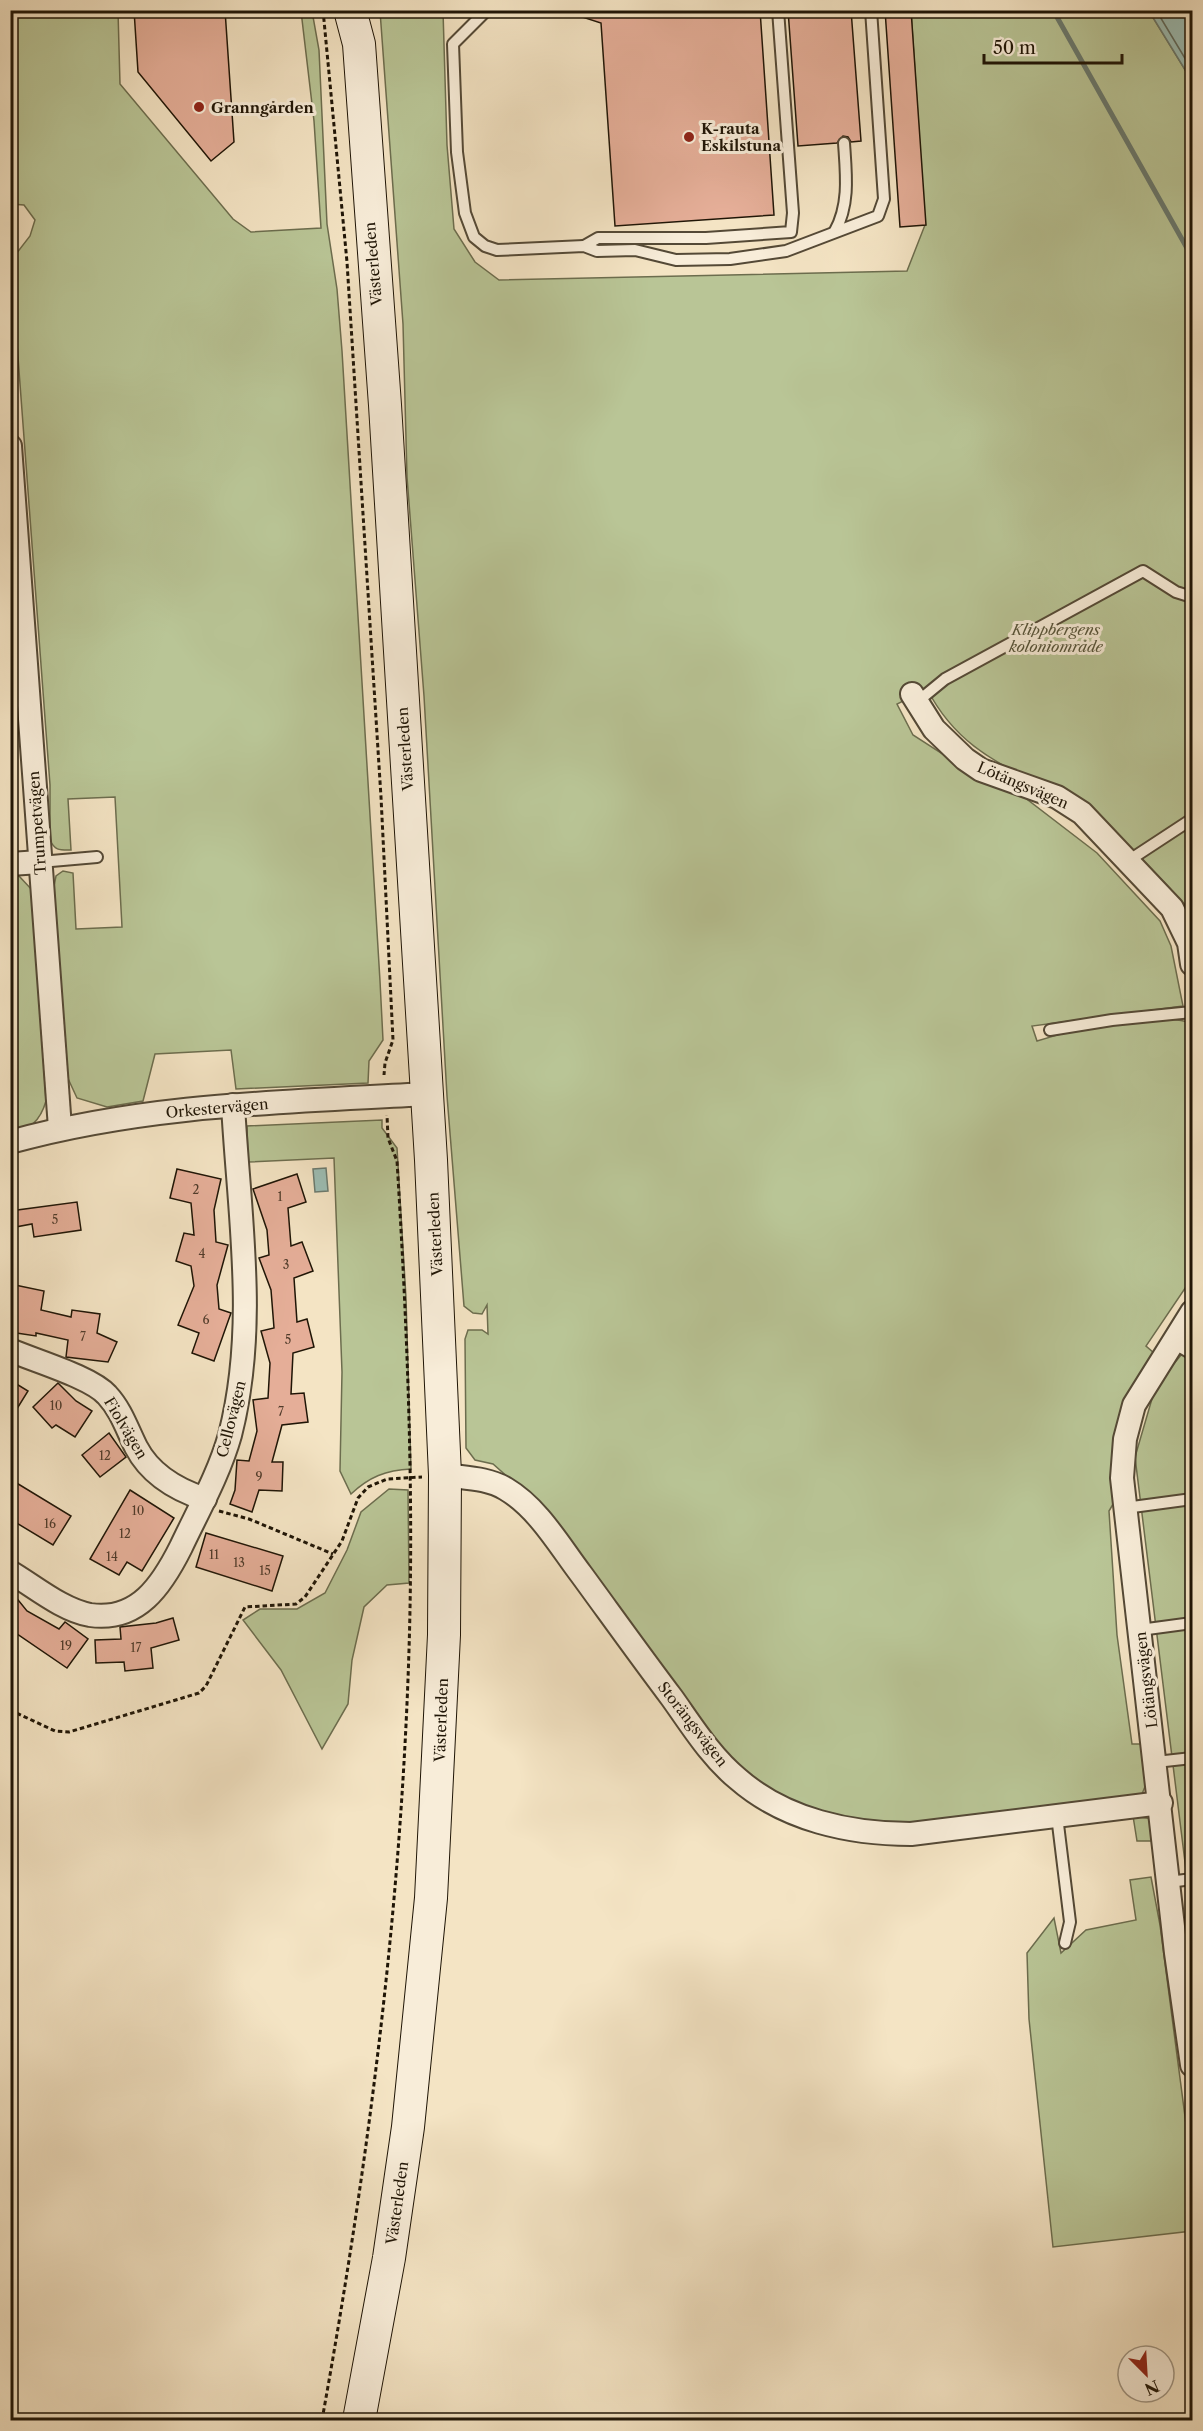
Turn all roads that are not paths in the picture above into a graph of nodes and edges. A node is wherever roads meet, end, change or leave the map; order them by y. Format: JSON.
{"nodes":[{"id":1,"x":350,"y":10,"type":"edge"},
{"id":2,"x":365,"y":10,"type":"edge"},
{"id":3,"x":487,"y":10,"type":"edge"},
{"id":4,"x":778,"y":10,"type":"edge"},
{"id":5,"x":871,"y":10,"type":"edge"},
{"id":6,"x":359,"y":44,"type":"junction"},
{"id":7,"x":844,"y":143,"type":"dead end"},
{"id":8,"x":835,"y":231,"type":"junction"},
{"id":9,"x":584,"y":246,"type":"junction"},
{"id":10,"x":10,"y":446,"type":"edge"},
{"id":11,"x":13,"y":540,"type":"edge"},
{"id":12,"x":1192,"y":597,"type":"edge"},
{"id":13,"x":915,"y":698,"type":"joint"},
{"id":14,"x":1192,"y":819,"type":"edge"},
{"id":15,"x":97,"y":857,"type":"dead end"},
{"id":16,"x":1128,"y":861,"type":"junction"},
{"id":17,"x":40,"y":862,"type":"junction"},
{"id":18,"x":10,"y":864,"type":"edge"},
{"id":19,"x":1192,"y":964,"type":"edge"},
{"id":20,"x":1192,"y":1012,"type":"edge"},
{"id":21,"x":1050,"y":1030,"type":"dead end"},
{"id":22,"x":426,"y":1094,"type":"junction"},
{"id":23,"x":233,"y":1105,"type":"junction"},
{"id":24,"x":60,"y":1128,"type":"junction"},
{"id":25,"x":10,"y":1142,"type":"edge"},
{"id":26,"x":1192,"y":1312,"type":"edge"},
{"id":27,"x":1183,"y":1348,"type":"edge"},
{"id":28,"x":10,"y":1350,"type":"edge"},
{"id":29,"x":445,"y":1475,"type":"junction"},
{"id":30,"x":205,"y":1499,"type":"junction"},
{"id":31,"x":1192,"y":1499,"type":"edge"},
{"id":32,"x":1125,"y":1508,"type":"junction"},
{"id":33,"x":10,"y":1572,"type":"edge"},
{"id":34,"x":1192,"y":1623,"type":"edge"},
{"id":35,"x":1140,"y":1630,"type":"junction"},
{"id":36,"x":1192,"y":1758,"type":"edge"},
{"id":37,"x":1156,"y":1762,"type":"junction"},
{"id":38,"x":1161,"y":1803,"type":"junction"},
{"id":39,"x":1057,"y":1816,"type":"junction"},
{"id":40,"x":1192,"y":1879,"type":"edge"},
{"id":41,"x":1169,"y":1882,"type":"junction"},
{"id":42,"x":1065,"y":1943,"type":"dead end"},
{"id":43,"x":1189,"y":2014,"type":"edge"},
{"id":44,"x":1192,"y":2065,"type":"edge"},
{"id":45,"x":359,"y":2421,"type":"edge"}],
"edges":[{"from":1,"to":6,"type":"main road","name":"Västerleden"},
{"from":2,"to":6,"type":"main road","name":"Västerleden"},
{"from":3,"to":9,"type":"lane"},
{"from":4,"to":9,"type":"lane"},
{"from":5,"to":8,"type":"lane"},
{"from":6,"to":22,"type":"main road","name":"Västerleden"},
{"from":7,"to":8,"type":"lane"},
{"from":8,"to":9,"type":"lane"},
{"from":10,"to":11,"type":"street","name":"Trumpetvägen"},
{"from":11,"to":17,"type":"street","name":"Trumpetvägen"},
{"from":12,"to":13,"type":"lane"},
{"from":13,"to":16,"type":"street","name":"Lötängsvägen"},
{"from":14,"to":16,"type":"lane"},
{"from":15,"to":17,"type":"lane"},
{"from":16,"to":19,"type":"street","name":"Lötängsvägen"},
{"from":17,"to":18,"type":"street"},
{"from":17,"to":24,"type":"street","name":"Trumpetvägen"},
{"from":20,"to":21,"type":"lane"},
{"from":22,"to":23,"type":"street","name":"Orkestervägen"},
{"from":22,"to":29,"type":"main road","name":"Västerleden"},
{"from":23,"to":24,"type":"street","name":"Orkestervägen"},
{"from":23,"to":30,"type":"street","name":"Cellovägen"},
{"from":24,"to":25,"type":"street","name":"Orkestervägen"},
{"from":26,"to":27,"type":"street","name":"Lötängsvägen"},
{"from":27,"to":32,"type":"street","name":"Lötängsvägen"},
{"from":28,"to":30,"type":"street","name":"Fiolvägen"},
{"from":29,"to":39,"type":"street","name":"Storängsvägen"},
{"from":29,"to":45,"type":"main road","name":"Västerleden"},
{"from":30,"to":33,"type":"street","name":"Cellovägen"},
{"from":31,"to":32,"type":"lane"},
{"from":32,"to":35,"type":"street","name":"Lötängsvägen"},
{"from":34,"to":35,"type":"lane"},
{"from":35,"to":37,"type":"street","name":"Lötängsvägen"},
{"from":36,"to":37,"type":"lane"},
{"from":37,"to":38,"type":"street","name":"Lötängsvägen"},
{"from":38,"to":39,"type":"street","name":"Storängsvägen"},
{"from":38,"to":41,"type":"street","name":"Lötängsvägen"},
{"from":39,"to":42,"type":"lane"},
{"from":40,"to":41,"type":"lane"},
{"from":41,"to":43,"type":"street","name":"Lötängsvägen"},
{"from":43,"to":44,"type":"street","name":"Lötängsvägen"}]}
